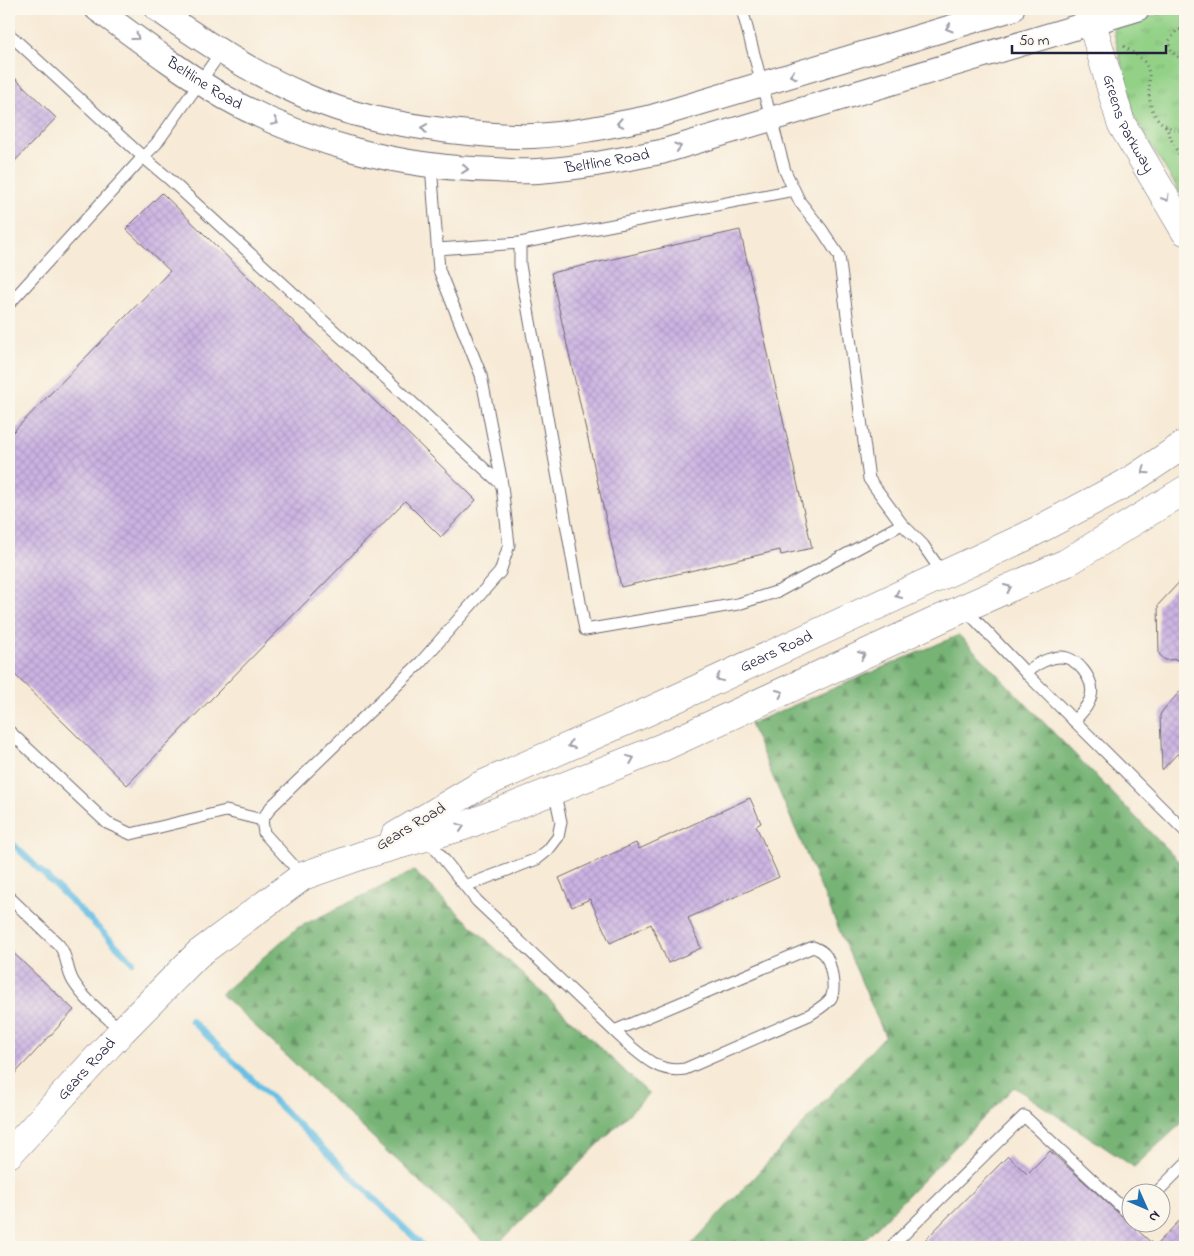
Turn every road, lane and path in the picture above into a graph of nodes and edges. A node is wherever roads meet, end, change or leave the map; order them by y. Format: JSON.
{"nodes":[{"id":1,"x":97,"y":9,"type":"edge"},
{"id":2,"x":157,"y":9,"type":"edge"},
{"id":3,"x":744,"y":9,"type":"edge"},
{"id":4,"x":1012,"y":9,"type":"edge"},
{"id":5,"x":1137,"y":9,"type":"edge"},
{"id":6,"x":1090,"y":15,"type":"edge"},
{"id":7,"x":1185,"y":29,"type":"edge"},
{"id":8,"x":9,"y":34,"type":"edge"},
{"id":9,"x":1119,"y":41,"type":"dead end"},
{"id":10,"x":221,"y":52,"type":"junction"},
{"id":11,"x":1184,"y":58,"type":"edge"},
{"id":12,"x":200,"y":81,"type":"junction"},
{"id":13,"x":761,"y":84,"type":"junction"},
{"id":14,"x":770,"y":119,"type":"junction"},
{"id":15,"x":1166,"y":126,"type":"junction"},
{"id":16,"x":1185,"y":131,"type":"edge"},
{"id":17,"x":143,"y":157,"type":"junction"},
{"id":18,"x":1185,"y":163,"type":"edge"},
{"id":19,"x":431,"y":166,"type":"junction"},
{"id":20,"x":794,"y":190,"type":"junction"},
{"id":21,"x":1185,"y":231,"type":"edge"},
{"id":22,"x":520,"y":243,"type":"junction"},
{"id":23,"x":438,"y":249,"type":"junction"},
{"id":24,"x":9,"y":304,"type":"edge"},
{"id":25,"x":1185,"y":444,"type":"edge"},
{"id":26,"x":502,"y":485,"type":"junction"},
{"id":27,"x":1185,"y":490,"type":"edge"},
{"id":28,"x":902,"y":524,"type":"junction"},
{"id":29,"x":943,"y":574,"type":"junction"},
{"id":30,"x":964,"y":608,"type":"junction"},
{"id":31,"x":1026,"y":673,"type":"junction"},
{"id":32,"x":646,"y":712,"type":"junction"},
{"id":33,"x":1074,"y":721,"type":"junction"},
{"id":34,"x":9,"y":731,"type":"edge"},
{"id":35,"x":663,"y":747,"type":"junction"},
{"id":36,"x":554,"y":790,"type":"junction"},
{"id":37,"x":262,"y":820,"type":"junction"},
{"id":38,"x":1185,"y":831,"type":"edge"},
{"id":39,"x":426,"y":837,"type":"junction"},
{"id":40,"x":364,"y":855,"type":"junction"},
{"id":41,"x":303,"y":876,"type":"junction"},
{"id":42,"x":465,"y":886,"type":"junction"},
{"id":43,"x":9,"y":897,"type":"edge"},
{"id":44,"x":122,"y":1031,"type":"junction"},
{"id":45,"x":614,"y":1031,"type":"junction"},
{"id":46,"x":9,"y":1154,"type":"edge"},
{"id":47,"x":1185,"y":1164,"type":"edge"},
{"id":48,"x":1165,"y":1184,"type":"edge"},
{"id":49,"x":1122,"y":1208,"type":"edge"},
{"id":50,"x":891,"y":1247,"type":"edge"}],
"edges":[{"from":1,"to":12,"type":"street","name":"Beltline Road","one_way":true},
{"from":2,"to":10,"type":"street","name":"Beltline Road"},
{"from":3,"to":13,"type":"lane"},
{"from":4,"to":13,"type":"street","name":"Beltline Road","one_way":true},
{"from":5,"to":6,"type":"street","name":"Beltline Road"},
{"from":6,"to":14,"type":"street","name":"Beltline Road"},
{"from":6,"to":21,"type":"street","name":"Greens Parkway","one_way":true},
{"from":7,"to":11,"type":"path"},
{"from":8,"to":17,"type":"lane"},
{"from":9,"to":15,"type":"path"},
{"from":10,"to":12,"type":"lane"},
{"from":13,"to":10,"type":"street","name":"Beltline Road","one_way":true},
{"from":12,"to":17,"type":"lane"},
{"from":12,"to":19,"type":"street","name":"Beltline Road","one_way":true},
{"from":13,"to":14,"type":"lane"},
{"from":19,"to":14,"type":"street","name":"Beltline Road","one_way":true},
{"from":14,"to":20,"type":"lane"},
{"from":15,"to":16,"type":"path"},
{"from":15,"to":18,"type":"path"},
{"from":17,"to":24,"type":"lane"},
{"from":17,"to":26,"type":"lane"},
{"from":19,"to":23,"type":"lane"},
{"from":20,"to":22,"type":"lane"},
{"from":20,"to":28,"type":"lane"},
{"from":22,"to":23,"type":"lane"},
{"from":22,"to":28,"type":"lane"},
{"from":23,"to":26,"type":"lane"},
{"from":25,"to":29,"type":"street","name":"Gears Road","one_way":true},
{"from":26,"to":37,"type":"lane"},
{"from":30,"to":27,"type":"street","name":"Gears Road","one_way":true},
{"from":28,"to":29,"type":"lane"},
{"from":29,"to":30,"type":"street"},
{"from":29,"to":32,"type":"street","name":"Gears Road","one_way":true},
{"from":30,"to":31,"type":"lane"},
{"from":35,"to":30,"type":"street","name":"Gears Road","one_way":true},
{"from":31,"to":33,"type":"lane"},
{"from":31,"to":33,"type":"lane"},
{"from":32,"to":35,"type":"street"},
{"from":32,"to":40,"type":"street","name":"Gears Road","one_way":true},
{"from":33,"to":38,"type":"lane"},
{"from":34,"to":37,"type":"lane"},
{"from":36,"to":35,"type":"street","name":"Gears Road","one_way":true},
{"from":39,"to":36,"type":"street","name":"Gears Road","one_way":true},
{"from":36,"to":42,"type":"lane"},
{"from":37,"to":41,"type":"lane"},
{"from":39,"to":40,"type":"street","name":"Gears Road"},
{"from":39,"to":42,"type":"lane"},
{"from":40,"to":41,"type":"street","name":"Gears Road"},
{"from":41,"to":44,"type":"street","name":"Gears Road"},
{"from":42,"to":45,"type":"lane"},
{"from":43,"to":44,"type":"lane"},
{"from":44,"to":46,"type":"street","name":"Gears Road"},
{"from":45,"to":45,"type":"lane"},
{"from":47,"to":48,"type":"lane"},
{"from":49,"to":50,"type":"lane"}]}
